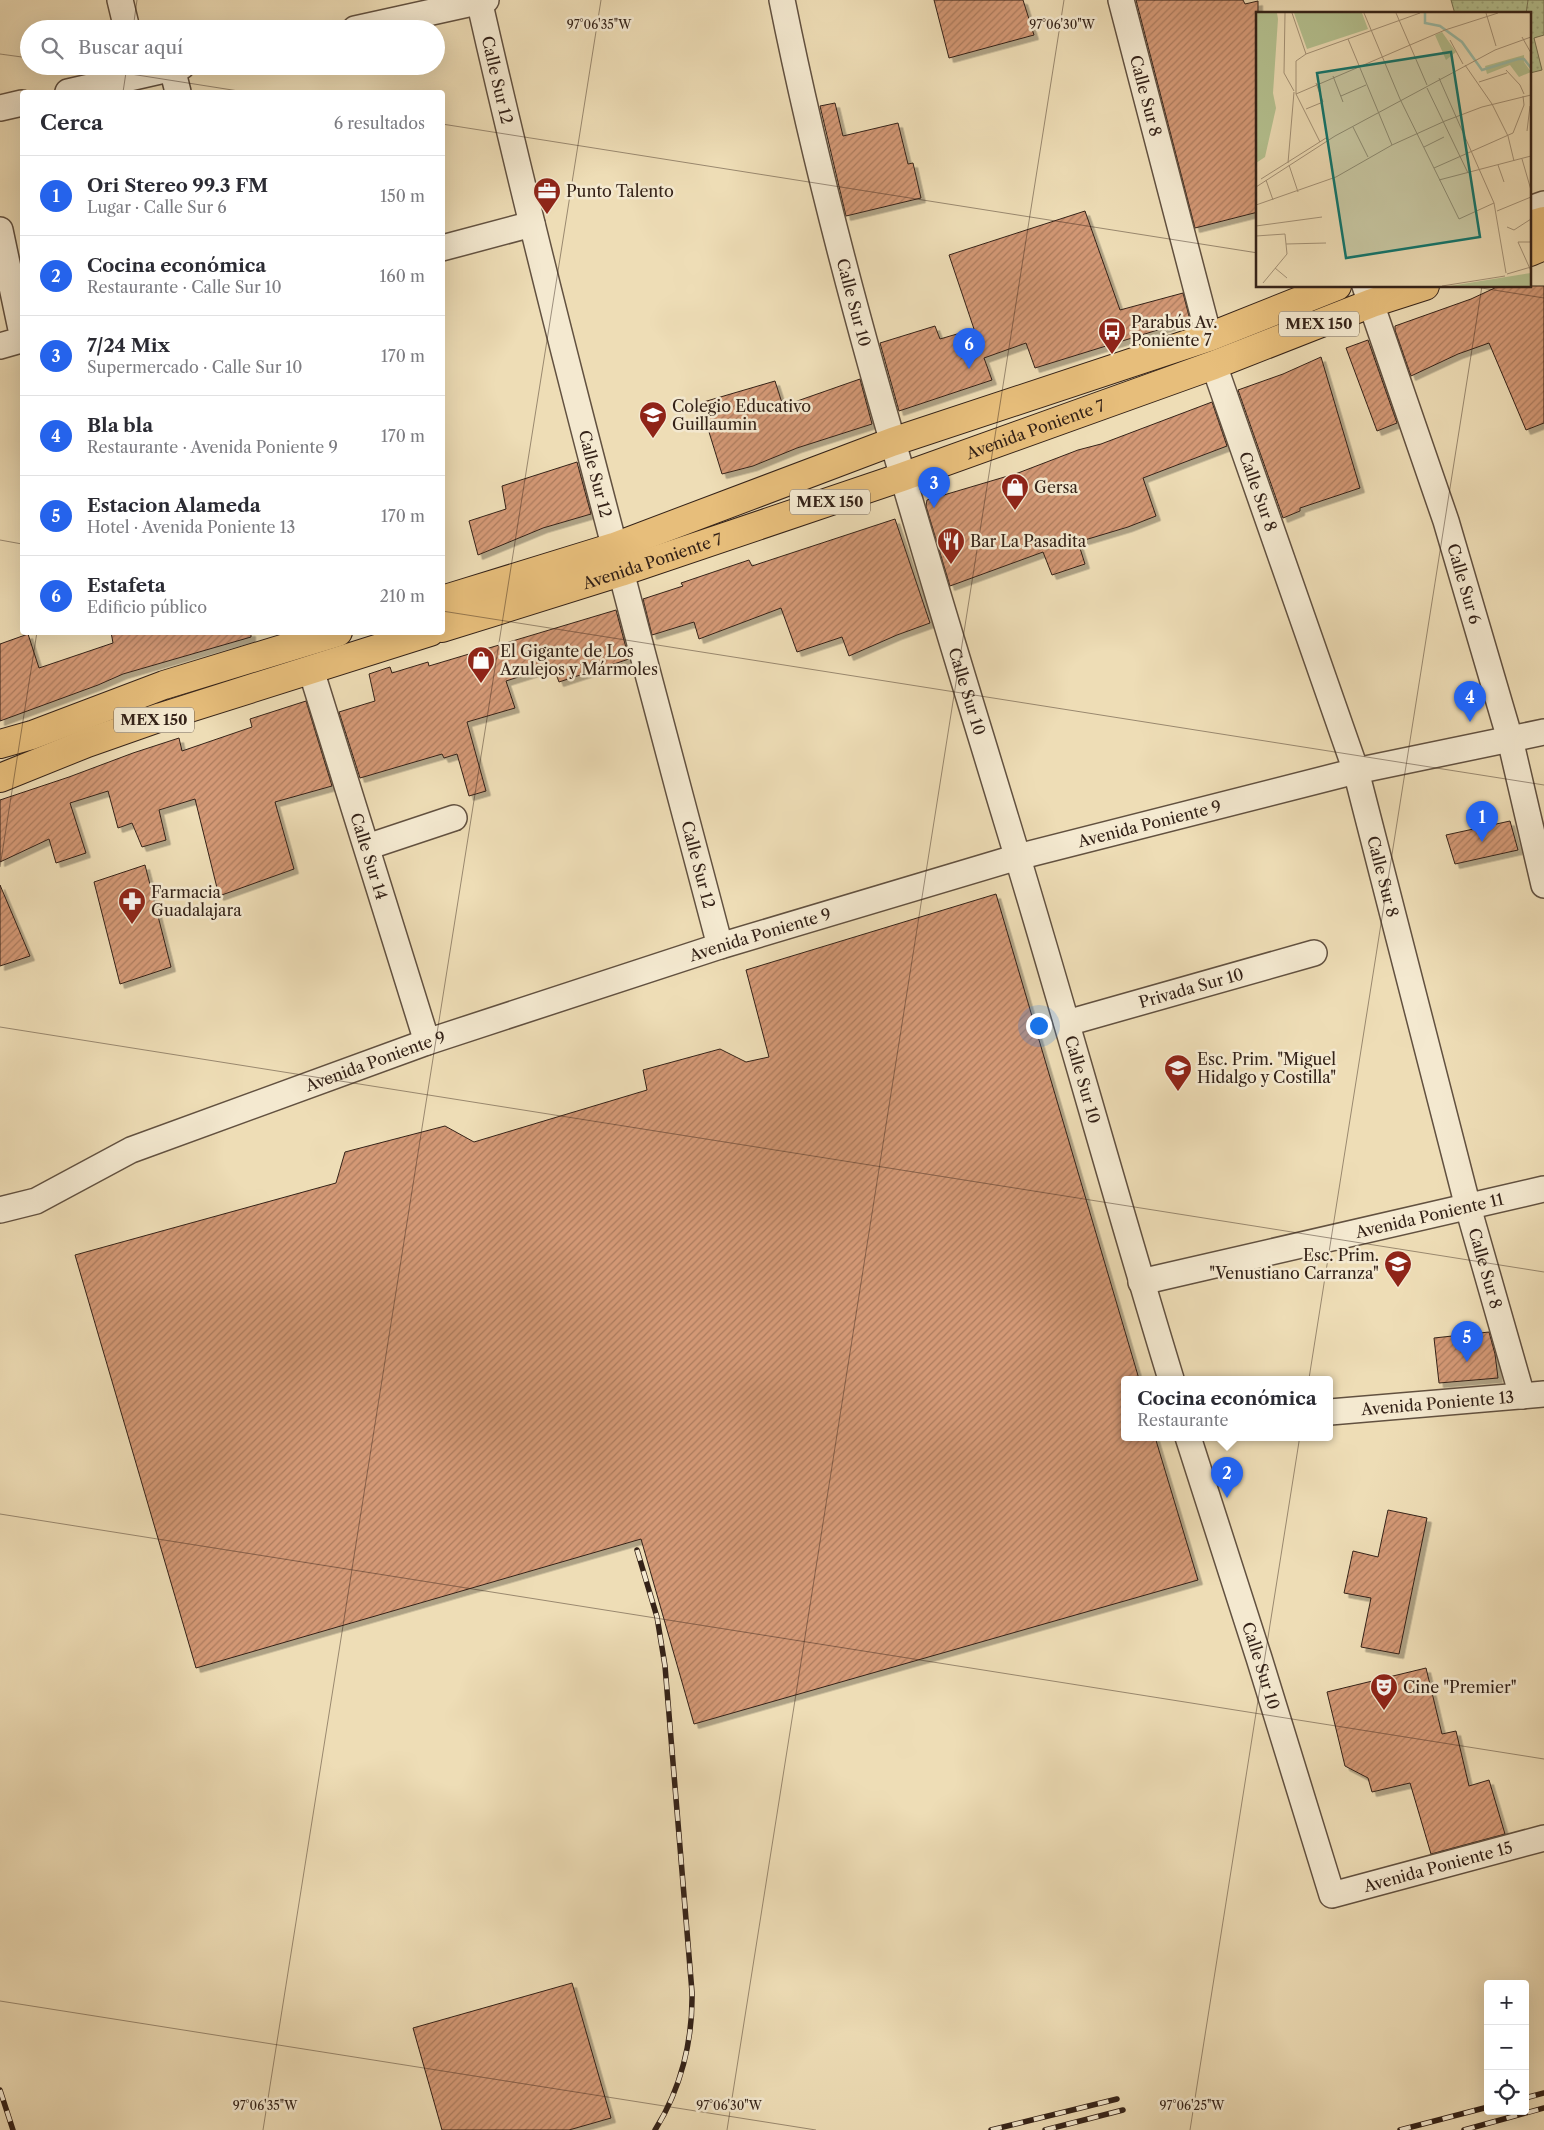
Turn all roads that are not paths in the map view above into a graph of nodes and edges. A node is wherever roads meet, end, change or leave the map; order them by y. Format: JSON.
{"nodes":[{"id":1,"x":120,"y":0,"type":"edge"},
{"id":2,"x":482,"y":0,"type":"edge"},
{"id":3,"x":782,"y":0,"type":"edge"},
{"id":4,"x":1121,"y":0,"type":"edge"},
{"id":5,"x":125,"y":20,"type":"edge"},
{"id":6,"x":394,"y":20,"type":"edge"},
{"id":7,"x":127,"y":75,"type":"edge"},
{"id":8,"x":177,"y":75,"type":"edge"},
{"id":9,"x":75,"y":90,"type":"edge"},
{"id":10,"x":178,"y":90,"type":"edge"},
{"id":11,"x":20,"y":103,"type":"edge"},
{"id":12,"x":0,"y":108,"type":"edge"},
{"id":13,"x":1544,"y":204,"type":"edge"},
{"id":14,"x":1532,"y":208,"type":"edge"},
{"id":15,"x":1544,"y":220,"type":"edge"},
{"id":16,"x":532,"y":224,"type":"junction"},
{"id":17,"x":1532,"y":224,"type":"edge"},
{"id":18,"x":0,"y":230,"type":"edge"},
{"id":19,"x":1544,"y":246,"type":"edge"},
{"id":20,"x":445,"y":247,"type":"edge"},
{"id":21,"x":1532,"y":251,"type":"edge"},
{"id":22,"x":1332,"y":288,"type":"edge"},
{"id":23,"x":1413,"y":288,"type":"edge"},
{"id":24,"x":1369,"y":295,"type":"edge"},
{"id":25,"x":20,"y":325,"type":"edge"},
{"id":26,"x":1209,"y":337,"type":"junction"},
{"id":27,"x":1214,"y":365,"type":"junction"},
{"id":28,"x":892,"y":442,"type":"junction"},
{"id":29,"x":902,"y":477,"type":"junction"},
{"id":30,"x":617,"y":559,"type":"junction"},
{"id":31,"x":445,"y":599,"type":"edge"},
{"id":32,"x":445,"y":627,"type":"edge"},
{"id":33,"x":328,"y":635,"type":"edge"},
{"id":34,"x":421,"y":635,"type":"edge"},
{"id":35,"x":311,"y":670,"type":"junction"},
{"id":36,"x":1544,"y":732,"type":"edge"},
{"id":37,"x":1510,"y":739,"type":"junction"},
{"id":38,"x":0,"y":744,"type":"edge"},
{"id":39,"x":1356,"y":771,"type":"junction"},
{"id":40,"x":0,"y":778,"type":"edge"},
{"id":41,"x":454,"y":818,"type":"dead end"},
{"id":42,"x":367,"y":847,"type":"junction"},
{"id":43,"x":1018,"y":858,"type":"junction"},
{"id":44,"x":1544,"y":885,"type":"edge"},
{"id":45,"x":720,"y":946,"type":"junction"},
{"id":46,"x":1314,"y":953,"type":"dead end"},
{"id":47,"x":1067,"y":1022,"type":"junction"},
{"id":48,"x":428,"y":1042,"type":"junction"},
{"id":49,"x":1544,"y":1189,"type":"edge"},
{"id":50,"x":1468,"y":1207,"type":"junction"},
{"id":51,"x":0,"y":1210,"type":"edge"},
{"id":52,"x":1141,"y":1282,"type":"junction"},
{"id":53,"x":1169,"y":1376,"type":"edge"},
{"id":54,"x":1533,"y":1395,"type":"edge"},
{"id":55,"x":1333,"y":1412,"type":"edge"},
{"id":56,"x":1189,"y":1441,"type":"edge"},
{"id":57,"x":1544,"y":1838,"type":"edge"},
{"id":58,"x":1332,"y":1895,"type":"joint"}],
"edges":[{"from":1,"to":5,"type":"street"},
{"from":2,"to":6,"type":"street"},
{"from":2,"to":16,"type":"street","name":"Calle Sur 12"},
{"from":3,"to":28,"type":"street","name":"Calle Sur 10"},
{"from":4,"to":26,"type":"street","name":"Calle Sur 8"},
{"from":7,"to":9,"type":"street"},
{"from":8,"to":10,"type":"street"},
{"from":11,"to":12,"type":"street"},
{"from":13,"to":14,"type":"street"},
{"from":15,"to":17,"type":"main road"},
{"from":16,"to":20,"type":"street"},
{"from":16,"to":30,"type":"street","name":"Calle Sur 12"},
{"from":18,"to":25,"type":"street"},
{"from":19,"to":21,"type":"main road"},
{"from":22,"to":26,"type":"main road","name":"Avenida Poniente 7","number":"MEX 150"},
{"from":23,"to":24,"type":"main road","name":"Avenida Poniente 7","number":"MEX 150"},
{"from":24,"to":27,"type":"main road","name":"Avenida Poniente 7","number":"MEX 150"},
{"from":24,"to":37,"type":"street","name":"Calle Sur 6"},
{"from":26,"to":28,"type":"main road","name":"Avenida Poniente 7","number":"MEX 150"},
{"from":27,"to":29,"type":"main road","name":"Avenida Poniente 7","number":"MEX 150"},
{"from":27,"to":39,"type":"street","name":"Calle Sur 8"},
{"from":28,"to":29,"type":"street","name":"Calle Sur 10"},
{"from":28,"to":30,"type":"main road","name":"Avenida Poniente 7","number":"MEX 150"},
{"from":29,"to":30,"type":"main road","name":"Avenida Poniente 7","number":"MEX 150"},
{"from":29,"to":43,"type":"street","name":"Calle Sur 10"},
{"from":30,"to":31,"type":"main road","name":"Avenida Poniente 7","number":"MEX 150"},
{"from":30,"to":32,"type":"main road","name":"Avenida Poniente 7","number":"MEX 150"},
{"from":30,"to":45,"type":"street","name":"Calle Sur 12"},
{"from":33,"to":38,"type":"main road","number":"MEX 150"},
{"from":34,"to":35,"type":"main road","number":"MEX 150"},
{"from":35,"to":40,"type":"main road","number":"MEX 150"},
{"from":35,"to":42,"type":"street","name":"Calle Sur 14"},
{"from":36,"to":37,"type":"street","name":"Avenida Poniente 9"},
{"from":37,"to":39,"type":"street","name":"Avenida Poniente 9"},
{"from":37,"to":44,"type":"street","name":"Calle Sur 6"},
{"from":39,"to":43,"type":"street","name":"Avenida Poniente 9"},
{"from":39,"to":50,"type":"street","name":"Calle Sur 8"},
{"from":41,"to":42,"type":"street"},
{"from":42,"to":48,"type":"street","name":"Calle Sur 14"},
{"from":43,"to":45,"type":"street","name":"Avenida Poniente 9"},
{"from":43,"to":47,"type":"street","name":"Calle Sur 10"},
{"from":45,"to":48,"type":"street","name":"Avenida Poniente 9"},
{"from":46,"to":47,"type":"street","name":"Privada Sur 10"},
{"from":47,"to":52,"type":"street","name":"Calle Sur 10"},
{"from":48,"to":51,"type":"street","name":"Avenida Poniente 9"},
{"from":49,"to":50,"type":"street","name":"Avenida Poniente 11"},
{"from":50,"to":52,"type":"street","name":"Avenida Poniente 11"},
{"from":50,"to":54,"type":"street","name":"Calle Sur 8"},
{"from":52,"to":53,"type":"street","name":"Calle Sur 10"},
{"from":54,"to":55,"type":"street","name":"Avenida Poniente 13"},
{"from":56,"to":58,"type":"street","name":"Calle Sur 10"},
{"from":57,"to":58,"type":"street","name":"Avenida Poniente 15"}]}
